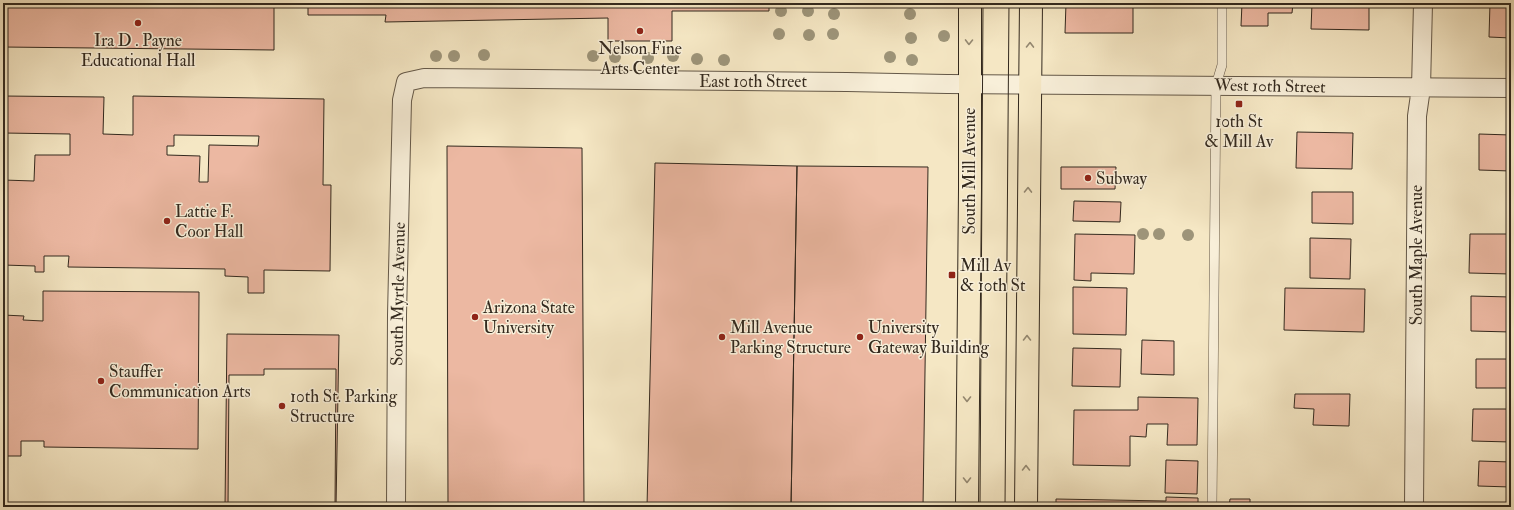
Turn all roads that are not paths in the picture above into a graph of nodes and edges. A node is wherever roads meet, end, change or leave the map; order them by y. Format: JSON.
{"nodes":[{"id":1,"x":970,"y":3,"type":"edge"},
{"id":2,"x":1030,"y":3,"type":"edge"},
{"id":3,"x":1222,"y":3,"type":"edge"},
{"id":4,"x":1423,"y":3,"type":"edge"},
{"id":5,"x":406,"y":82,"type":"joint"},
{"id":6,"x":969,"y":84,"type":"junction"},
{"id":7,"x":1030,"y":84,"type":"junction"},
{"id":8,"x":1216,"y":85,"type":"junction"},
{"id":9,"x":1421,"y":88,"type":"junction"},
{"id":10,"x":1511,"y":88,"type":"edge"},
{"id":11,"x":396,"y":507,"type":"edge"},
{"id":12,"x":967,"y":507,"type":"edge"},
{"id":13,"x":1026,"y":507,"type":"edge"},
{"id":14,"x":1212,"y":507,"type":"edge"},
{"id":15,"x":1414,"y":507,"type":"edge"}],
"edges":[{"from":1,"to":6,"type":"main road","name":"South Mill Avenue","one_way":true},
{"from":7,"to":2,"type":"main road","one_way":true},
{"from":3,"to":8,"type":"lane"},
{"from":4,"to":9,"type":"street","name":"South Maple Avenue"},
{"from":5,"to":6,"type":"street","name":"East 10th Street"},
{"from":5,"to":11,"type":"street","name":"South Myrtle Avenue"},
{"from":6,"to":7,"type":"street","name":"East 10th Street"},
{"from":6,"to":12,"type":"main road","name":"South Mill Avenue","one_way":true},
{"from":7,"to":8,"type":"street","name":"West 10th Street"},
{"from":13,"to":7,"type":"main road","one_way":true},
{"from":8,"to":9,"type":"street","name":"West 10th Street"},
{"from":8,"to":14,"type":"lane"},
{"from":9,"to":10,"type":"street","name":"West 10th Street"},
{"from":9,"to":15,"type":"street","name":"South Maple Avenue"}]}
